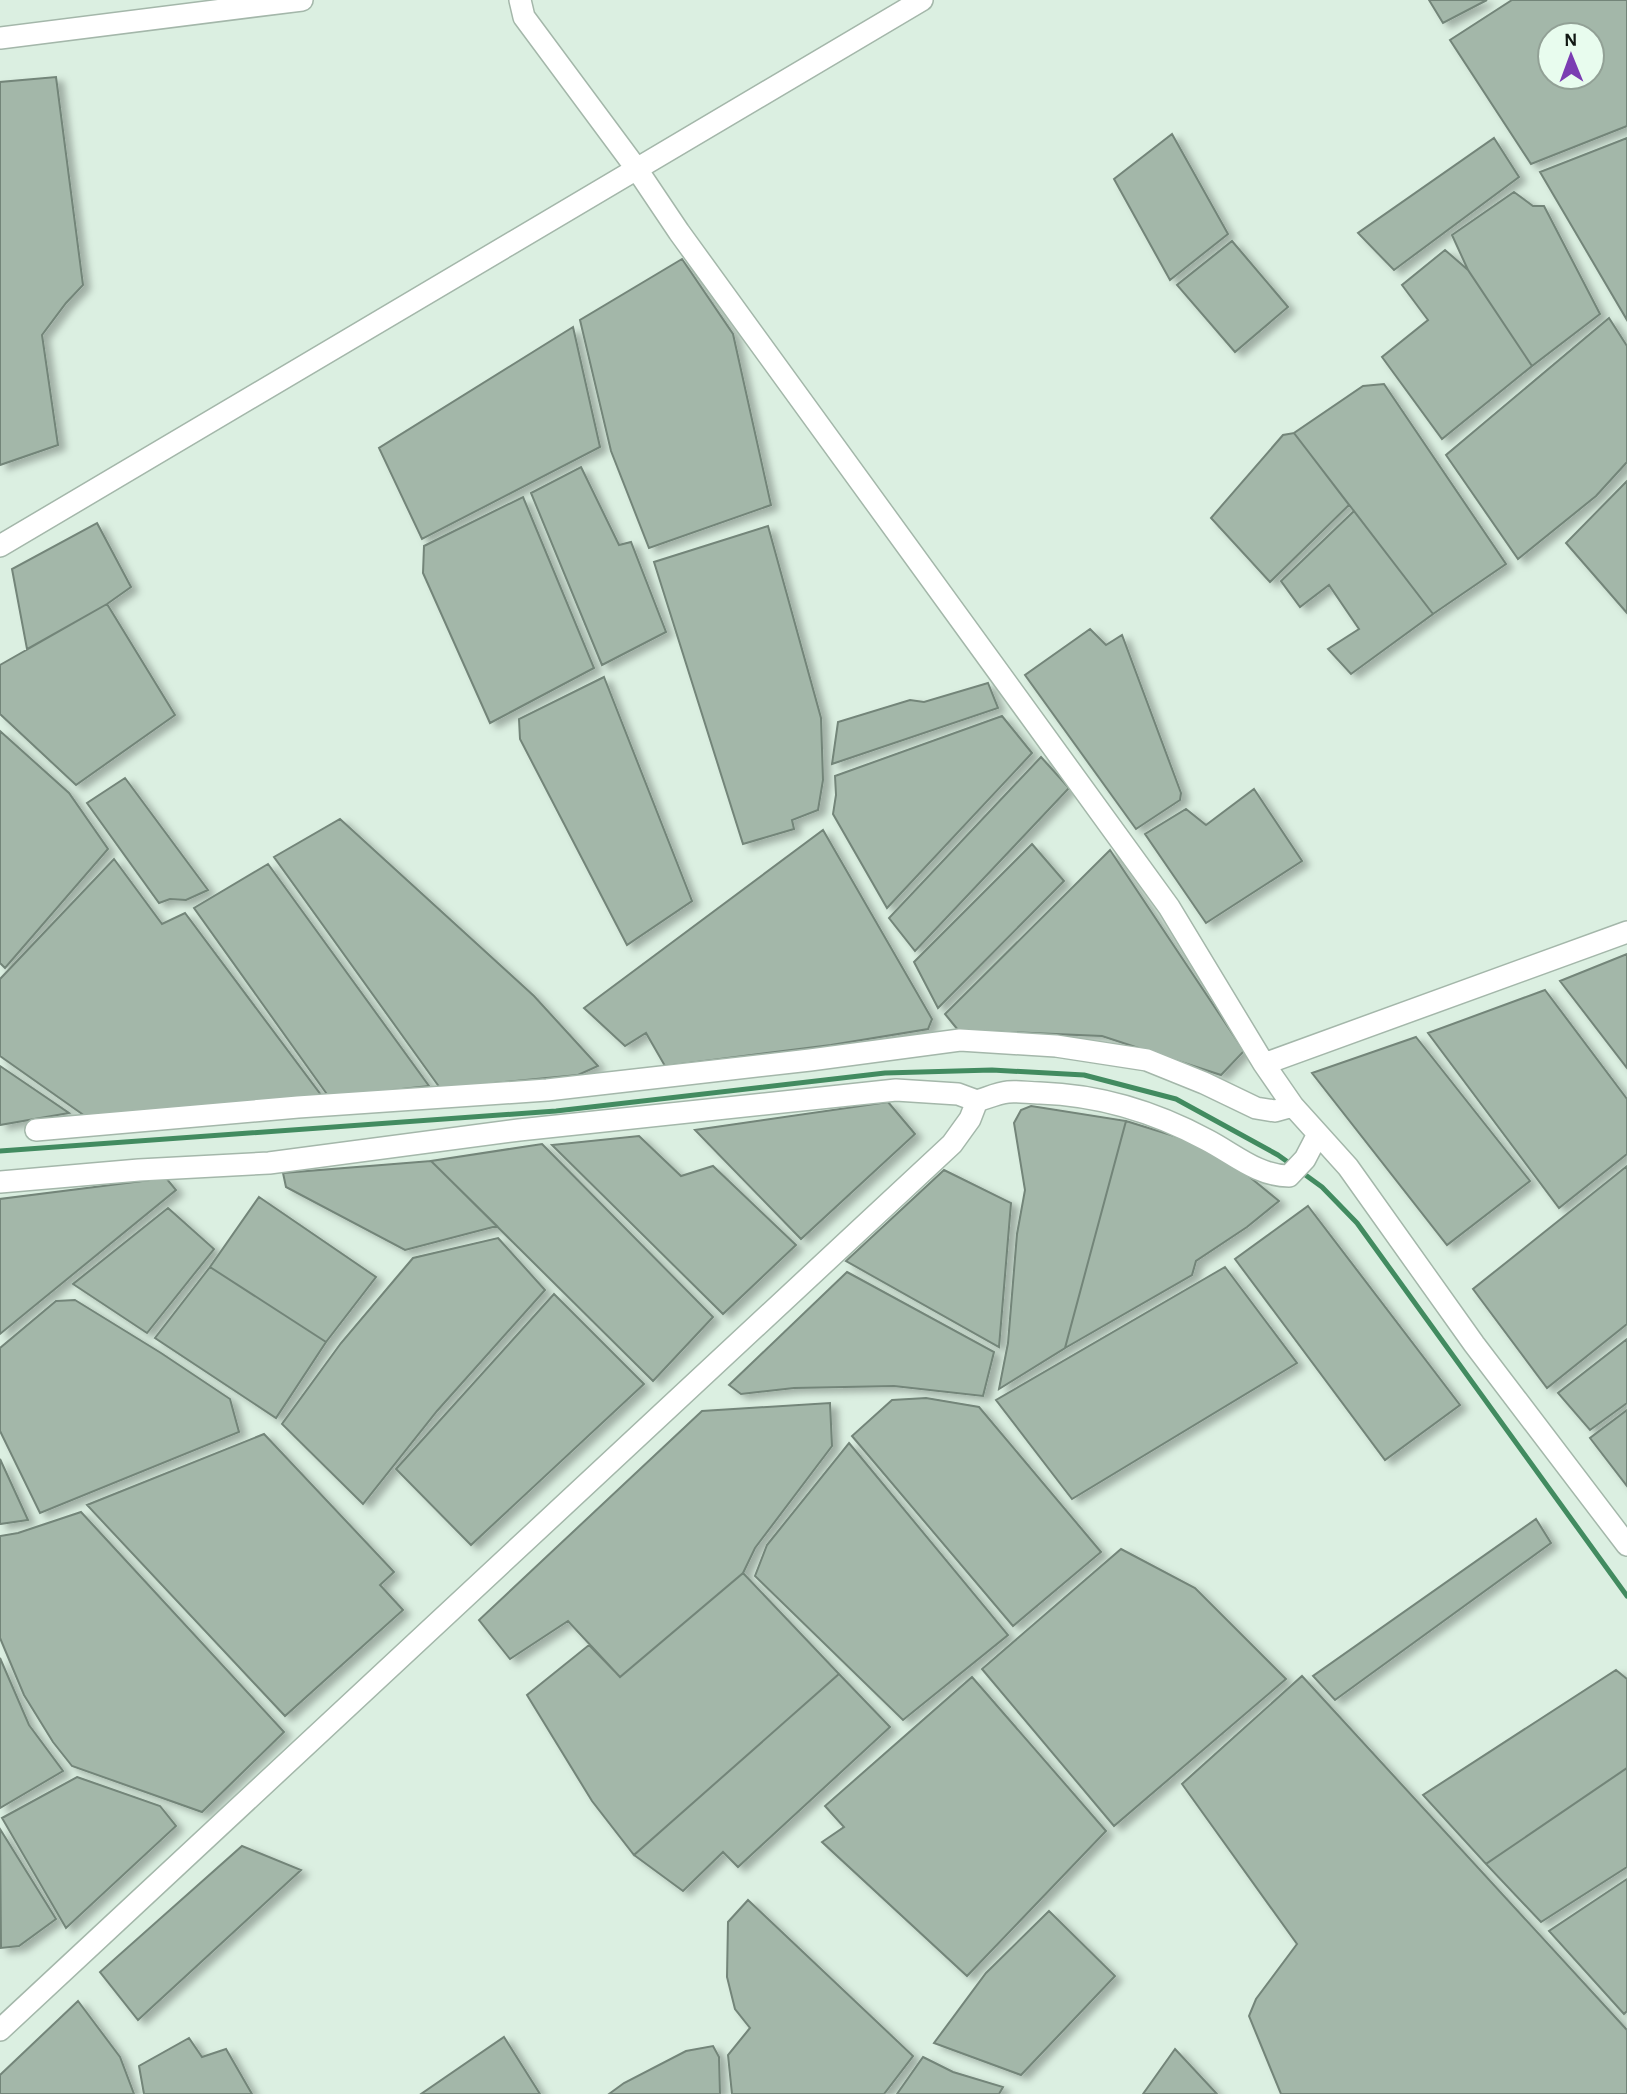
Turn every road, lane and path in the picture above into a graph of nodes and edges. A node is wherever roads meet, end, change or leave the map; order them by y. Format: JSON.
{"nodes":[{"id":1,"x":302,"y":0,"type":"edge"},
{"id":2,"x":520,"y":0,"type":"edge"},
{"id":3,"x":922,"y":0,"type":"edge"},
{"id":4,"x":0,"y":38,"type":"edge"},
{"id":5,"x":636,"y":168,"type":"junction"},
{"id":6,"x":0,"y":546,"type":"edge"},
{"id":7,"x":1627,"y":932,"type":"edge"},
{"id":8,"x":1264,"y":1064,"type":"junction"},
{"id":9,"x":977,"y":1101,"type":"junction"},
{"id":10,"x":1293,"y":1106,"type":"junction"},
{"id":11,"x":36,"y":1130,"type":"dead end"},
{"id":12,"x":1318,"y":1134,"type":"junction"},
{"id":13,"x":0,"y":1182,"type":"edge"},
{"id":14,"x":1627,"y":1545,"type":"edge"},
{"id":15,"x":0,"y":2030,"type":"edge"}],
"edges":[{"from":1,"to":4,"type":"street"},
{"from":2,"to":5,"type":"street"},
{"from":3,"to":5,"type":"street"},
{"from":5,"to":6,"type":"street"},
{"from":5,"to":8,"type":"street"},
{"from":7,"to":8,"type":"street"},
{"from":8,"to":10,"type":"street"},
{"from":9,"to":12,"type":"street"},
{"from":9,"to":13,"type":"street"},
{"from":9,"to":15,"type":"street"},
{"from":10,"to":11,"type":"street"},
{"from":10,"to":12,"type":"street"},
{"from":12,"to":14,"type":"street"}]}
